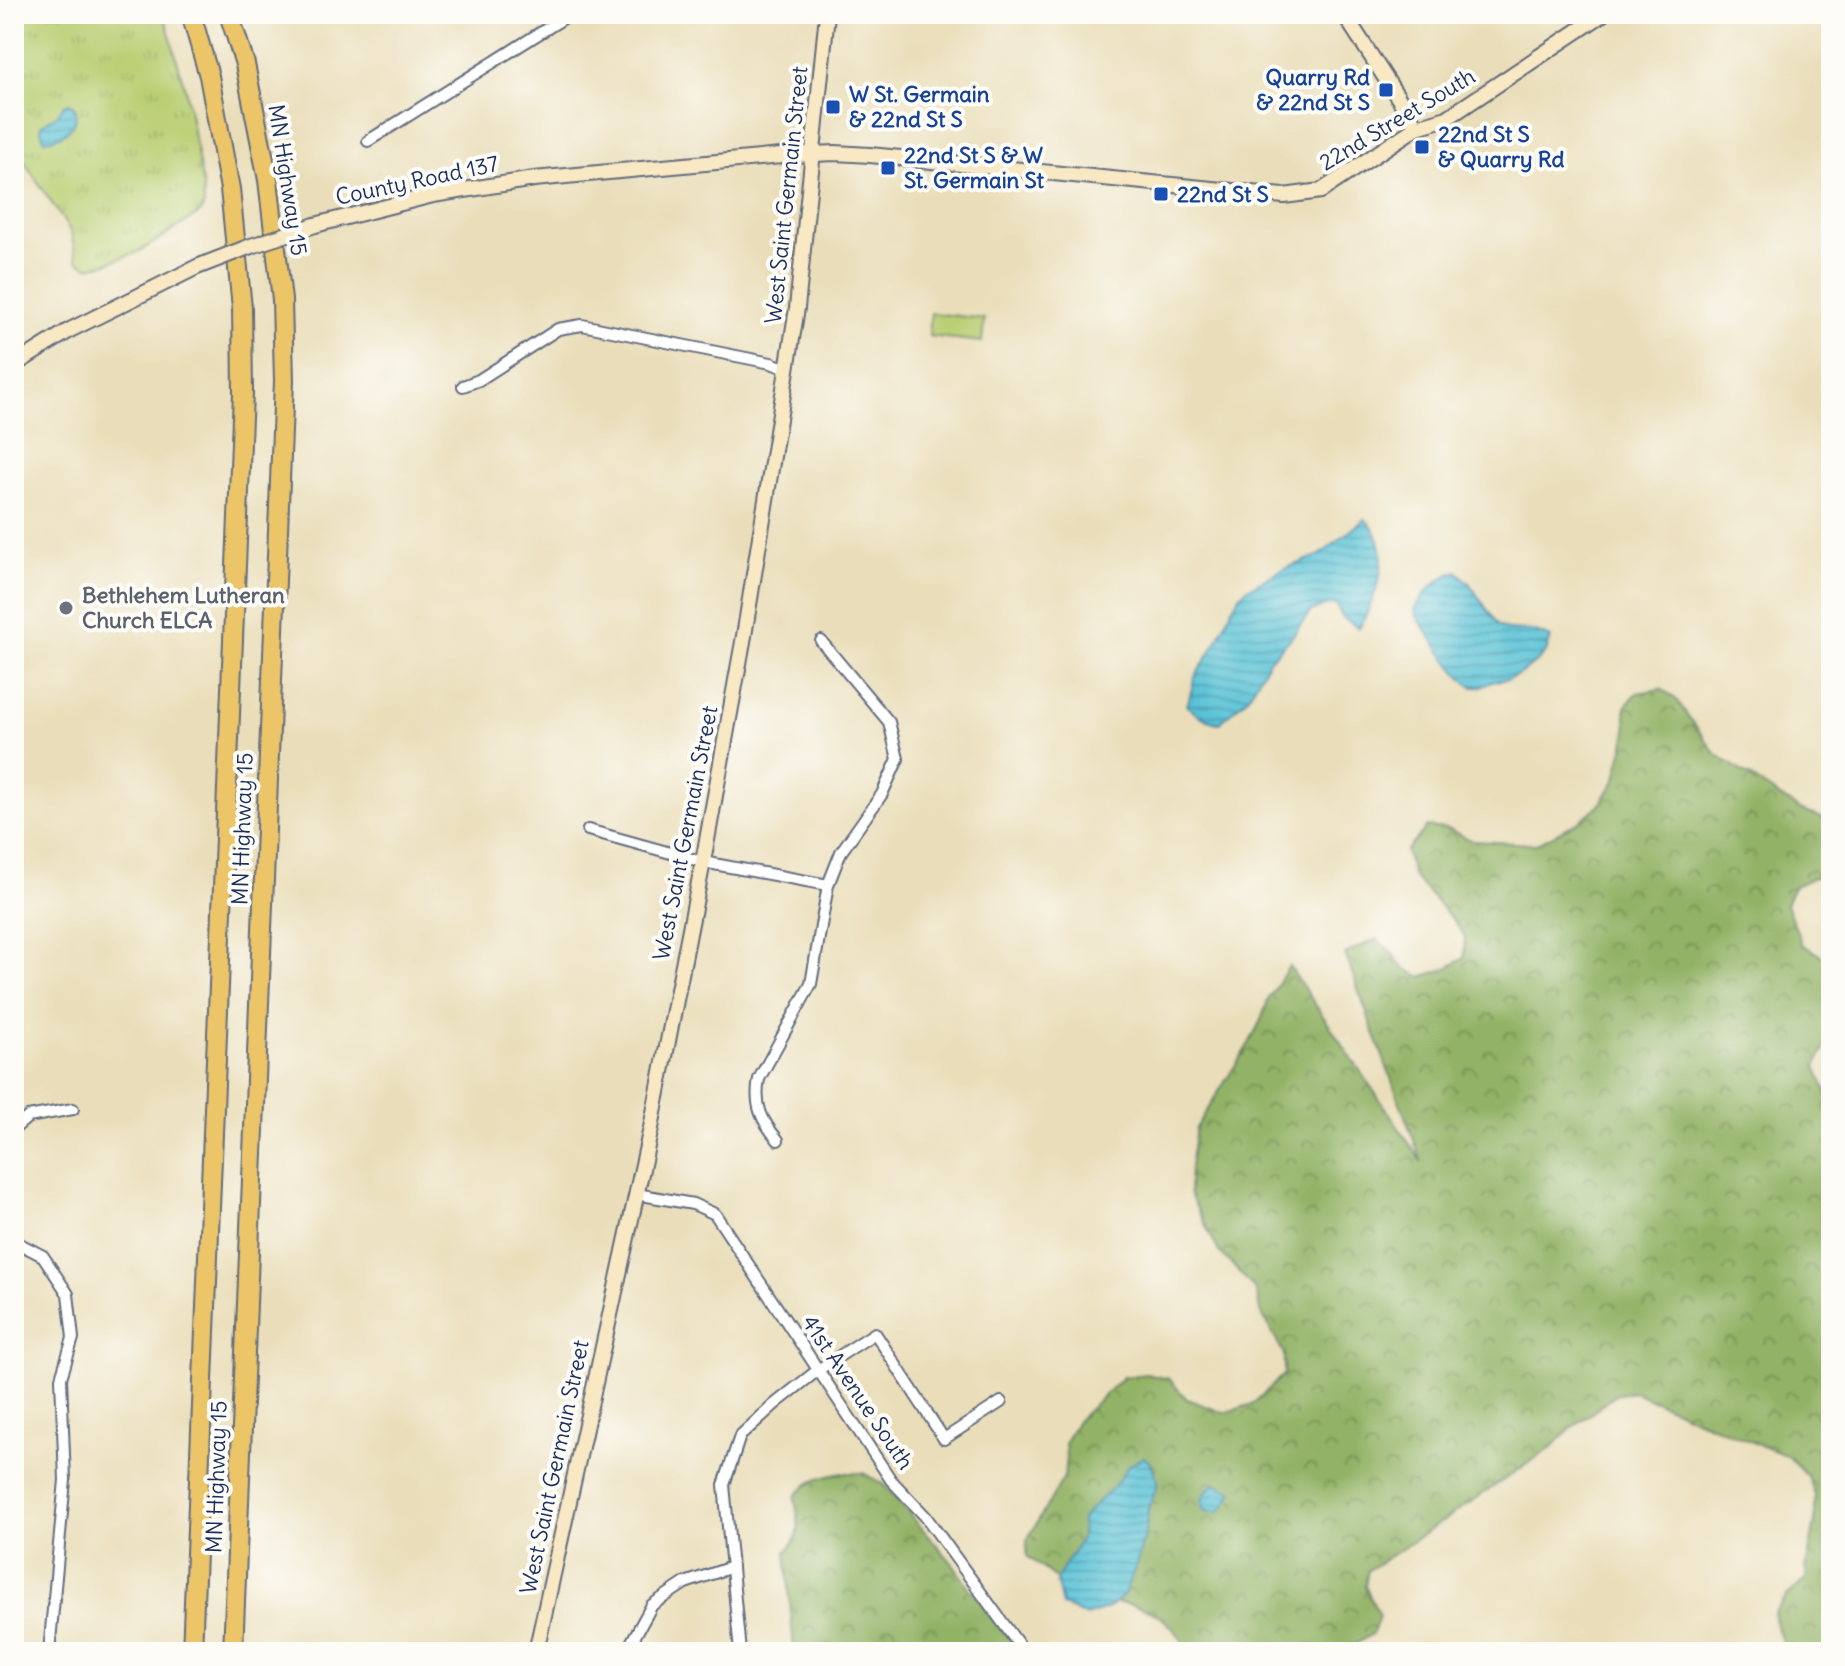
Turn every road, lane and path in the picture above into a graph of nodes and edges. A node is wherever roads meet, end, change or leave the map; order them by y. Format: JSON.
{"nodes":[{"id":1,"x":191,"y":14,"type":"edge"},
{"id":2,"x":229,"y":14,"type":"edge"},
{"id":3,"x":570,"y":14,"type":"edge"},
{"id":4,"x":827,"y":14,"type":"edge"},
{"id":5,"x":1344,"y":14,"type":"edge"},
{"id":6,"x":1603,"y":14,"type":"edge"},
{"id":7,"x":1417,"y":127,"type":"junction"},
{"id":8,"x":368,"y":141,"type":"dead end"},
{"id":9,"x":811,"y":155,"type":"junction"},
{"id":10,"x":14,"y":365,"type":"edge"},
{"id":11,"x":787,"y":369,"type":"junction"},
{"id":12,"x":463,"y":386,"type":"dead end"},
{"id":13,"x":821,"y":641,"type":"dead end"},
{"id":14,"x":588,"y":830,"type":"dead end"},
{"id":15,"x":703,"y":862,"type":"junction"},
{"id":16,"x":828,"y":885,"type":"junction"},
{"id":17,"x":73,"y":1109,"type":"dead end"},
{"id":18,"x":14,"y":1129,"type":"edge"},
{"id":19,"x":778,"y":1140,"type":"dead end"},
{"id":20,"x":636,"y":1194,"type":"junction"},
{"id":21,"x":14,"y":1241,"type":"edge"},
{"id":22,"x":818,"y":1370,"type":"junction"},
{"id":23,"x":1001,"y":1402,"type":"dead end"},
{"id":24,"x":732,"y":1567,"type":"junction"},
{"id":25,"x":49,"y":1652,"type":"edge"},
{"id":26,"x":192,"y":1652,"type":"edge"},
{"id":27,"x":233,"y":1652,"type":"edge"},
{"id":28,"x":536,"y":1652,"type":"edge"},
{"id":29,"x":629,"y":1652,"type":"edge"},
{"id":30,"x":740,"y":1652,"type":"edge"},
{"id":31,"x":1024,"y":1652,"type":"edge"}],
"edges":[{"from":1,"to":26,"type":"highway","name":"MN Highway 15"},
{"from":2,"to":27,"type":"highway","name":"MN Highway 15"},
{"from":3,"to":8,"type":"street"},
{"from":4,"to":9,"type":"street","name":"West Saint Germain Street"},
{"from":5,"to":7,"type":"street"},
{"from":6,"to":7,"type":"street","name":"22nd Street South"},
{"from":7,"to":9,"type":"street","name":"22nd Street South"},
{"from":9,"to":10,"type":"street","name":"County Road 137","bridge":true},
{"from":9,"to":11,"type":"street","name":"West Saint Germain Street"},
{"from":11,"to":12,"type":"street"},
{"from":11,"to":15,"type":"street","name":"West Saint Germain Street"},
{"from":13,"to":16,"type":"street"},
{"from":14,"to":15,"type":"street"},
{"from":15,"to":16,"type":"street"},
{"from":15,"to":20,"type":"street","name":"West Saint Germain Street"},
{"from":16,"to":19,"type":"street"},
{"from":17,"to":18,"type":"street"},
{"from":20,"to":22,"type":"street","name":"41st Avenue South"},
{"from":20,"to":28,"type":"street","name":"West Saint Germain Street"},
{"from":21,"to":25,"type":"street"},
{"from":22,"to":23,"type":"street"},
{"from":22,"to":24,"type":"street"},
{"from":22,"to":31,"type":"street","name":"41st Avenue South"},
{"from":24,"to":29,"type":"street"},
{"from":24,"to":30,"type":"street"}]}
